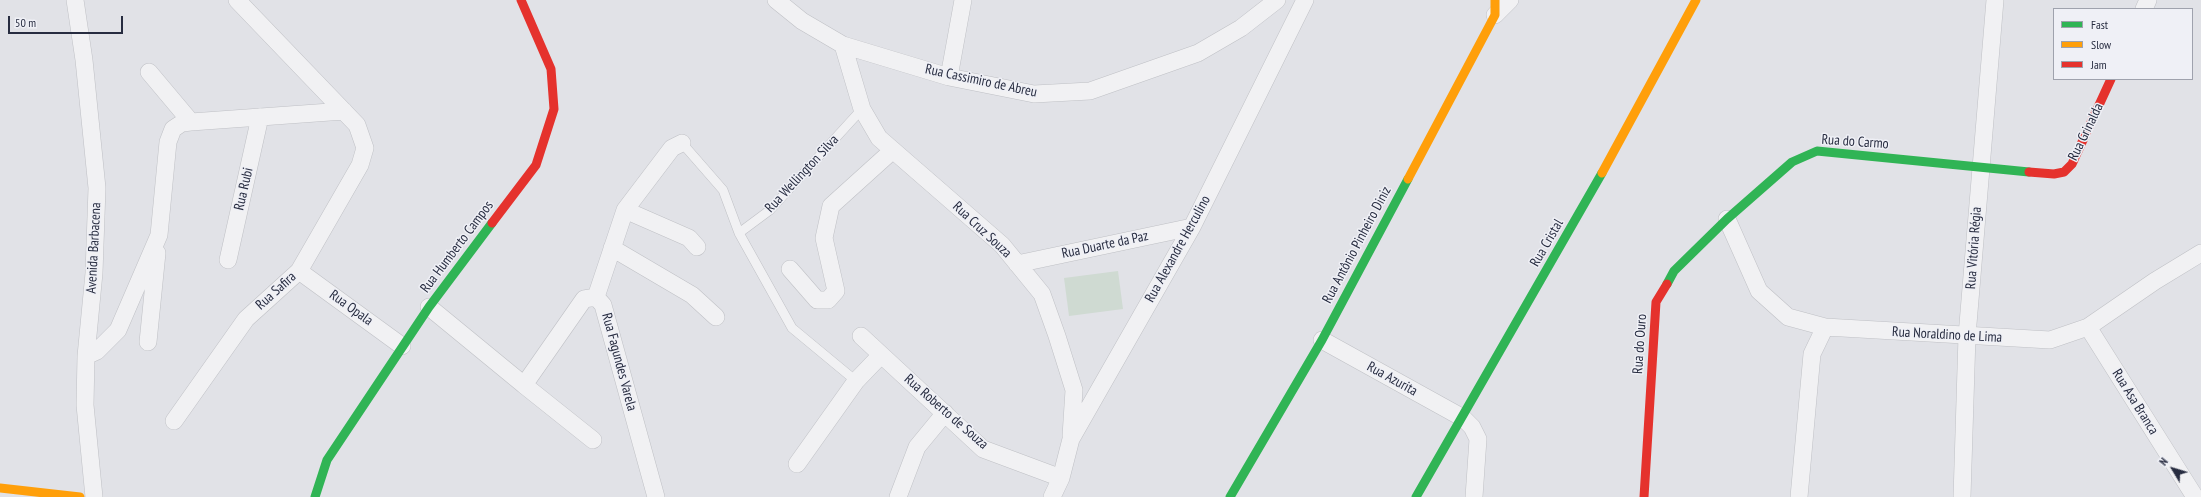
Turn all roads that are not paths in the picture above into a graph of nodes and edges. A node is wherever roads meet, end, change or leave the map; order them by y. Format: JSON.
{"nodes":[{"id":1,"x":75,"y":0,"type":"edge"},
{"id":2,"x":237,"y":0,"type":"edge"},
{"id":3,"x":521,"y":0,"type":"edge"},
{"id":4,"x":776,"y":0,"type":"edge"},
{"id":5,"x":964,"y":0,"type":"edge"},
{"id":6,"x":1277,"y":0,"type":"edge"},
{"id":7,"x":1305,"y":0,"type":"edge"},
{"id":8,"x":1510,"y":0,"type":"edge"},
{"id":9,"x":1696,"y":0,"type":"edge"},
{"id":10,"x":1995,"y":0,"type":"edge"},
{"id":11,"x":1495,"y":8,"type":"edge"},
{"id":12,"x":843,"y":45,"type":"junction"},
{"id":13,"x":149,"y":72,"type":"dead end"},
{"id":14,"x":949,"y":77,"type":"junction"},
{"id":15,"x":2111,"y":80,"type":"edge"},
{"id":16,"x":862,"y":109,"type":"junction"},
{"id":17,"x":344,"y":111,"type":"junction"},
{"id":18,"x":260,"y":117,"type":"junction"},
{"id":19,"x":191,"y":122,"type":"junction"},
{"id":20,"x":682,"y":144,"type":"joint"},
{"id":21,"x":893,"y":150,"type":"junction"},
{"id":22,"x":1980,"y":167,"type":"junction"},
{"id":23,"x":625,"y":210,"type":"junction"},
{"id":24,"x":1727,"y":219,"type":"junction"},
{"id":25,"x":1192,"y":227,"type":"junction"},
{"id":26,"x":739,"y":234,"type":"junction"},
{"id":27,"x":160,"y":235,"type":"junction"},
{"id":28,"x":697,"y":247,"type":"dead end"},
{"id":29,"x":612,"y":248,"type":"junction"},
{"id":30,"x":2201,"y":253,"type":"edge"},
{"id":31,"x":228,"y":260,"type":"dead end"},
{"id":32,"x":1017,"y":264,"type":"junction"},
{"id":33,"x":790,"y":270,"type":"dead end"},
{"id":34,"x":299,"y":271,"type":"junction"},
{"id":35,"x":596,"y":297,"type":"junction"},
{"id":36,"x":429,"y":307,"type":"junction"},
{"id":37,"x":716,"y":317,"type":"dead end"},
{"id":38,"x":1825,"y":327,"type":"junction"},
{"id":39,"x":2088,"y":327,"type":"junction"},
{"id":40,"x":861,"y":336,"type":"dead end"},
{"id":41,"x":1967,"y":336,"type":"junction"},
{"id":42,"x":1322,"y":340,"type":"junction"},
{"id":43,"x":148,"y":342,"type":"dead end"},
{"id":44,"x":402,"y":346,"type":"junction"},
{"id":45,"x":881,"y":355,"type":"junction"},
{"id":46,"x":86,"y":356,"type":"junction"},
{"id":47,"x":856,"y":381,"type":"junction"},
{"id":48,"x":524,"y":385,"type":"junction"},
{"id":49,"x":945,"y":413,"type":"junction"},
{"id":50,"x":1463,"y":418,"type":"junction"},
{"id":51,"x":174,"y":421,"type":"dead end"},
{"id":52,"x":1071,"y":439,"type":"junction"},
{"id":53,"x":593,"y":440,"type":"dead end"},
{"id":54,"x":797,"y":464,"type":"dead end"},
{"id":55,"x":1061,"y":478,"type":"junction"},
{"id":56,"x":0,"y":488,"type":"edge"},
{"id":57,"x":80,"y":497,"type":"edge"},
{"id":58,"x":94,"y":497,"type":"edge"},
{"id":59,"x":315,"y":497,"type":"edge"},
{"id":60,"x":656,"y":497,"type":"edge"},
{"id":61,"x":898,"y":497,"type":"edge"},
{"id":62,"x":1052,"y":497,"type":"edge"},
{"id":63,"x":1230,"y":497,"type":"edge"},
{"id":64,"x":1416,"y":497,"type":"edge"},
{"id":65,"x":1474,"y":497,"type":"edge"},
{"id":66,"x":1644,"y":497,"type":"edge"},
{"id":67,"x":1800,"y":497,"type":"edge"},
{"id":68,"x":1962,"y":497,"type":"edge"},
{"id":69,"x":2196,"y":497,"type":"edge"}],
"edges":[{"from":1,"to":46,"type":"street","name":"Avenida Barbacena"},
{"from":2,"to":17,"type":"street","name":"Rua Safira"},
{"from":3,"to":36,"type":"street","name":"Rua Humberto Campos"},
{"from":4,"to":12,"type":"street","name":"Rua Cassimiro de Abreu"},
{"from":5,"to":14,"type":"street"},
{"from":6,"to":14,"type":"street","name":"Rua Cassimiro de Abreu"},
{"from":7,"to":25,"type":"street","name":"Rua Alexandre Herculino"},
{"from":8,"to":11,"type":"street"},
{"from":9,"to":50,"type":"street","name":"Rua Cristal"},
{"from":10,"to":22,"type":"street","name":"Rua Vitória Régia"},
{"from":11,"to":42,"type":"street","name":"Rua Antônio Pinheiro Diniz"},
{"from":12,"to":14,"type":"street","name":"Rua Cassimiro de Abreu"},
{"from":12,"to":16,"type":"street","name":"Rua Cruz Souza"},
{"from":13,"to":19,"type":"street"},
{"from":15,"to":22,"type":"street","name":"Rua Grinalda"},
{"from":16,"to":21,"type":"street","name":"Rua Cruz Souza"},
{"from":16,"to":26,"type":"lane","name":"Rua Wellington Silva"},
{"from":17,"to":18,"type":"street"},
{"from":17,"to":34,"type":"street","name":"Rua Safira"},
{"from":18,"to":19,"type":"street"},
{"from":18,"to":31,"type":"street","name":"Rua Rubi"},
{"from":19,"to":27,"type":"street"},
{"from":20,"to":23,"type":"street"},
{"from":20,"to":26,"type":"lane"},
{"from":21,"to":32,"type":"street","name":"Rua Cruz Souza"},
{"from":21,"to":33,"type":"street"},
{"from":22,"to":24,"type":"street","name":"Rua do Carmo"},
{"from":22,"to":41,"type":"street","name":"Rua Vitória Régia"},
{"from":23,"to":28,"type":"street"},
{"from":23,"to":29,"type":"street"},
{"from":24,"to":38,"type":"street","name":"Rua Noraldino de Lima"},
{"from":24,"to":66,"type":"street","name":"Rua do Ouro"},
{"from":25,"to":32,"type":"street","name":"Rua Duarte da Paz"},
{"from":25,"to":52,"type":"street","name":"Rua Alexandre Herculino"},
{"from":26,"to":47,"type":"lane"},
{"from":27,"to":43,"type":"street"},
{"from":27,"to":46,"type":"street"},
{"from":29,"to":35,"type":"street"},
{"from":29,"to":37,"type":"street"},
{"from":30,"to":39,"type":"street","name":"Rua Noraldino de Lima"},
{"from":32,"to":52,"type":"street","name":"Rua Cruz Souza"},
{"from":34,"to":44,"type":"street","name":"Rua Opala"},
{"from":34,"to":51,"type":"street","name":"Rua Safira"},
{"from":35,"to":48,"type":"street","name":"Rua Fagundes Varela"},
{"from":35,"to":60,"type":"street","name":"Rua Fagundes Varela"},
{"from":36,"to":44,"type":"street","name":"Rua Humberto Campos"},
{"from":36,"to":48,"type":"street"},
{"from":38,"to":41,"type":"street","name":"Rua Noraldino de Lima"},
{"from":38,"to":67,"type":"street"},
{"from":39,"to":41,"type":"street","name":"Rua Noraldino de Lima"},
{"from":39,"to":69,"type":"street","name":"Rua Asa Branca"},
{"from":40,"to":45,"type":"street","name":"Rua Roberto de Souza"},
{"from":41,"to":68,"type":"street","name":"Rua Vitória Régia"},
{"from":42,"to":50,"type":"street","name":"Rua Azurita"},
{"from":42,"to":63,"type":"street","name":"Rua Antônio Pinheiro Diniz"},
{"from":44,"to":59,"type":"street","name":"Rua Humberto Campos"},
{"from":45,"to":47,"type":"street"},
{"from":45,"to":49,"type":"street","name":"Rua Roberto de Souza"},
{"from":46,"to":58,"type":"street","name":"Avenida Barbacena"},
{"from":47,"to":54,"type":"street"},
{"from":48,"to":53,"type":"street"},
{"from":49,"to":55,"type":"street","name":"Rua Roberto de Souza"},
{"from":49,"to":61,"type":"street"},
{"from":50,"to":64,"type":"street","name":"Rua Cristal"},
{"from":50,"to":65,"type":"street"},
{"from":52,"to":55,"type":"street","name":"Rua Alexandre Herculino"},
{"from":55,"to":62,"type":"street","name":"Rua Alexandre Herculino"},
{"from":56,"to":57,"type":"street"}]}
